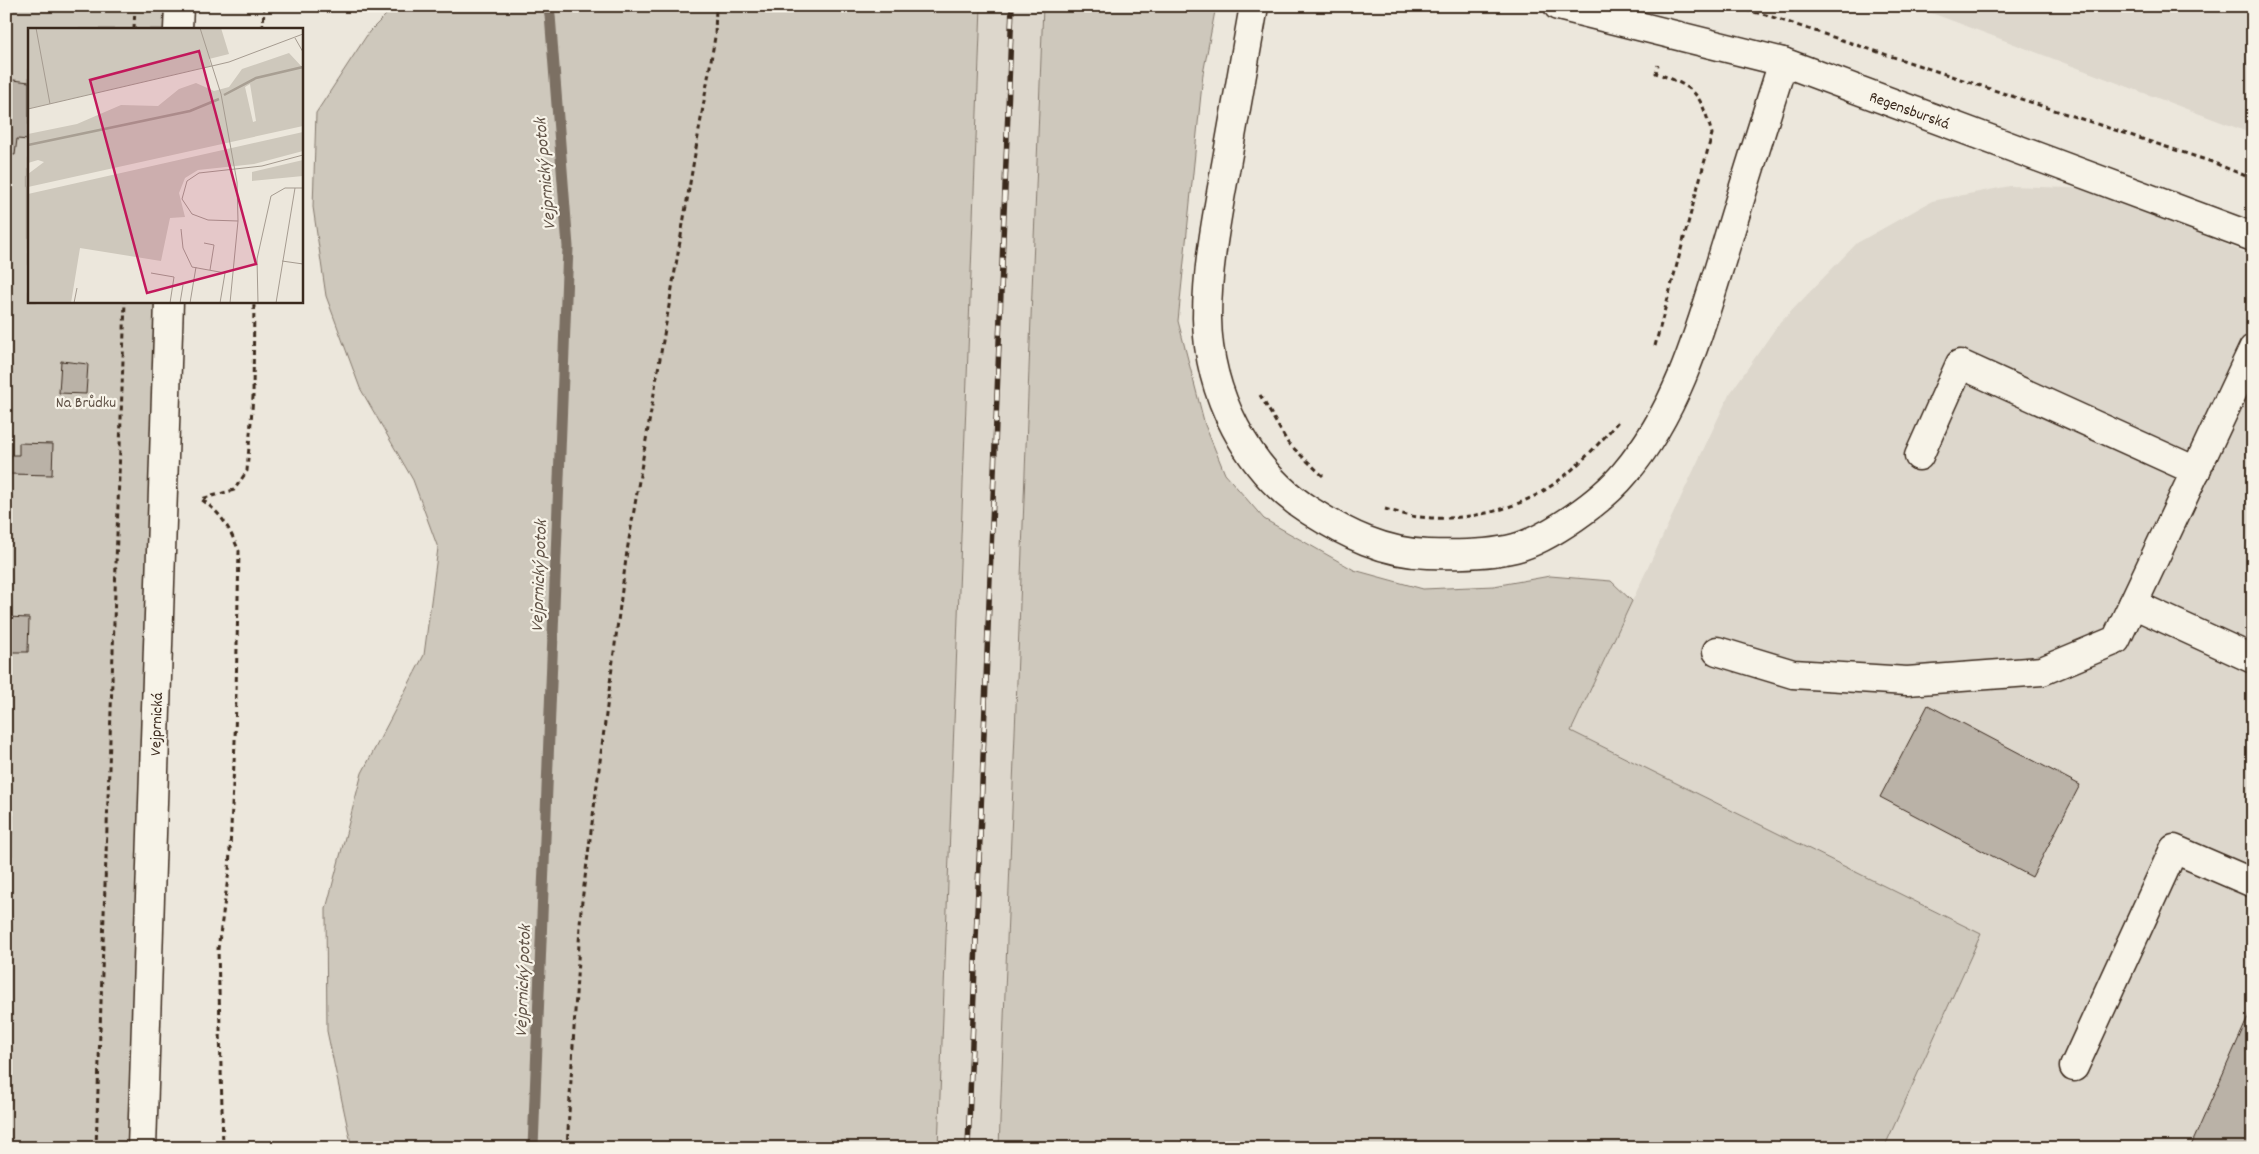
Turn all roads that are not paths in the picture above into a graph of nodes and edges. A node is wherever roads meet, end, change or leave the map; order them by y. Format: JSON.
{"nodes":[{"id":1,"x":179,"y":6,"type":"edge"},
{"id":2,"x":1254,"y":6,"type":"edge"},
{"id":3,"x":1558,"y":6,"type":"edge"},
{"id":4,"x":178,"y":28,"type":"edge"},
{"id":5,"x":1783,"y":62,"type":"junction"},
{"id":6,"x":2253,"y":237,"type":"edge"},
{"id":7,"x":169,"y":302,"type":"edge"},
{"id":8,"x":2253,"y":349,"type":"edge"},
{"id":9,"x":1919,"y":456,"type":"dead end"},
{"id":10,"x":2196,"y":471,"type":"junction"},
{"id":11,"x":2133,"y":604,"type":"junction"},
{"id":12,"x":1717,"y":651,"type":"dead end"},
{"id":13,"x":2253,"y":659,"type":"edge"},
{"id":14,"x":2253,"y":883,"type":"edge"},
{"id":15,"x":2074,"y":1067,"type":"dead end"},
{"id":16,"x":142,"y":1148,"type":"edge"}],
"edges":[{"from":1,"to":4,"type":"main road"},
{"from":2,"to":5,"type":"main road"},
{"from":3,"to":5,"type":"main road","name":"Regensburská"},
{"from":5,"to":6,"type":"main road","name":"Regensburská"},
{"from":7,"to":16,"type":"main road","name":"Vejprnická"},
{"from":8,"to":10,"type":"main road"},
{"from":9,"to":10,"type":"main road"},
{"from":10,"to":11,"type":"main road"},
{"from":11,"to":12,"type":"main road"},
{"from":11,"to":13,"type":"main road"},
{"from":14,"to":15,"type":"main road"}]}
